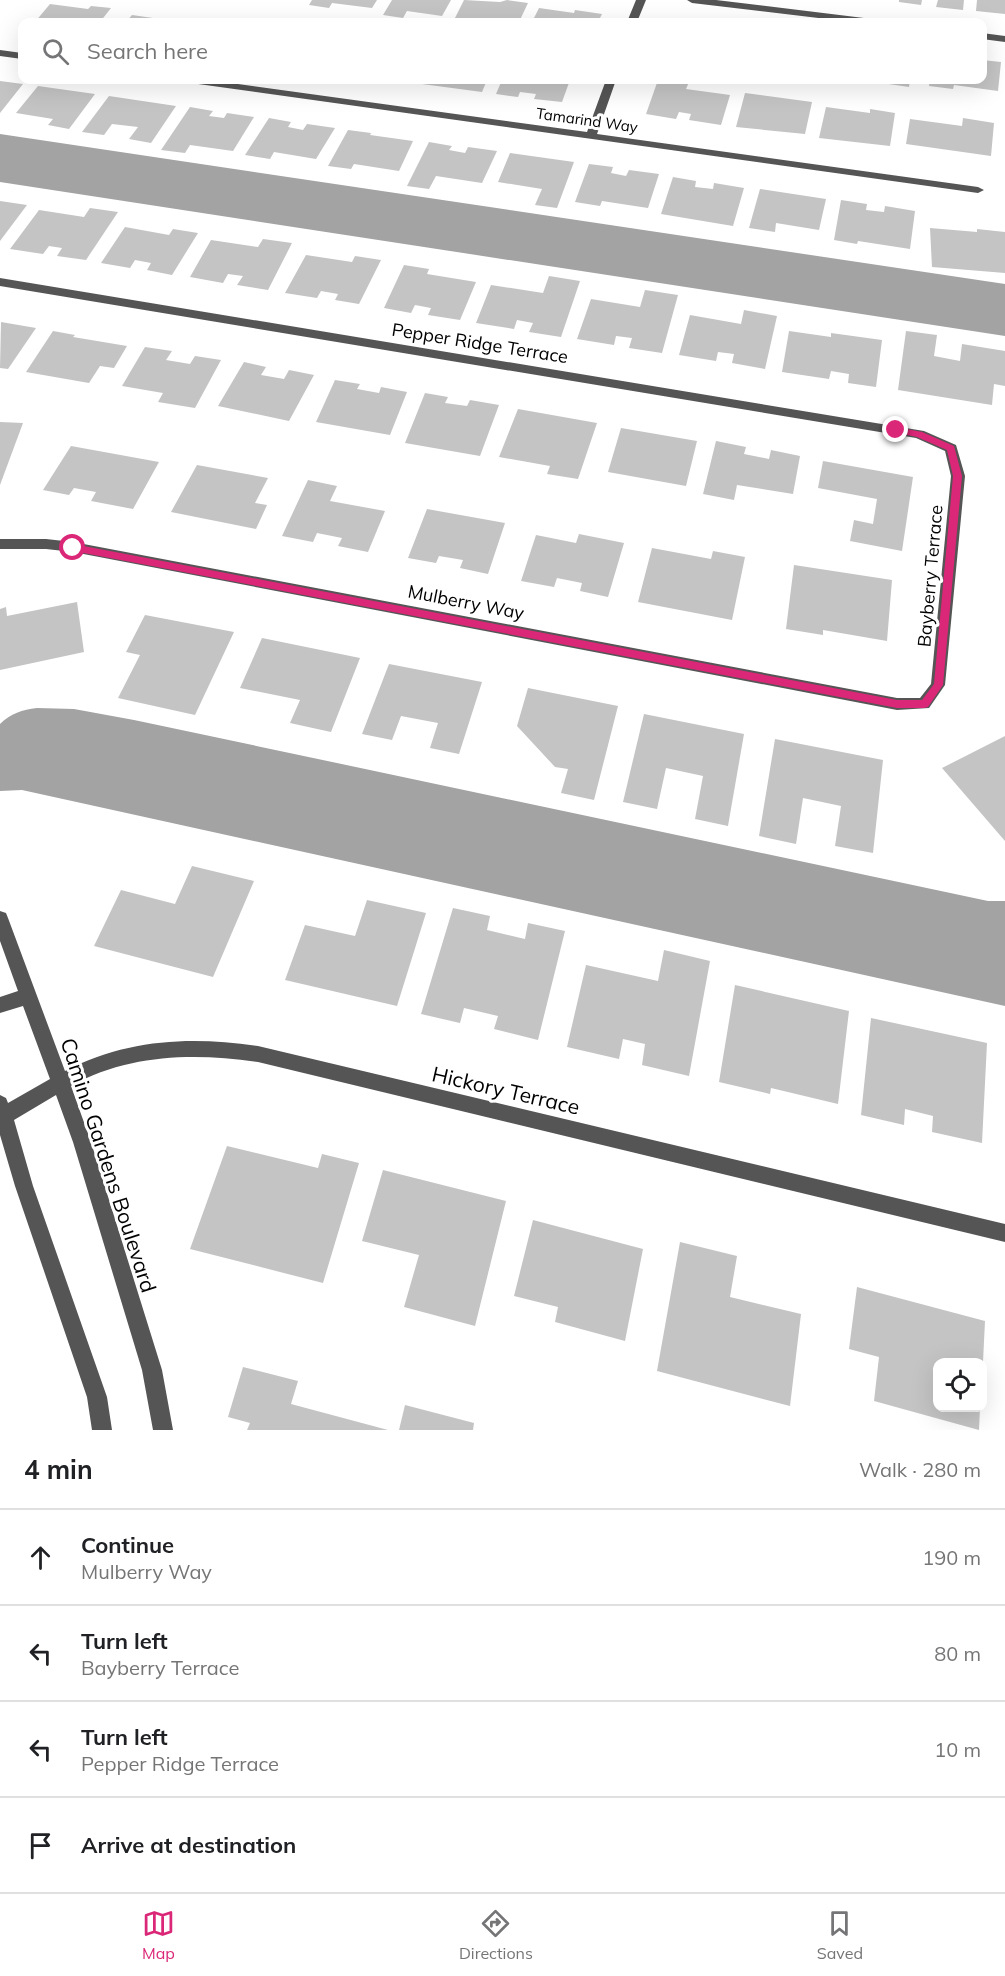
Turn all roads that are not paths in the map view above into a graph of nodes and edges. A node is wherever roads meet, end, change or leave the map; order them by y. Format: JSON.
{"nodes":[{"id":1,"x":640,"y":0,"type":"edge"},
{"id":2,"x":692,"y":0,"type":"edge"},
{"id":3,"x":633,"y":18,"type":"edge"},
{"id":4,"x":839,"y":18,"type":"edge"},
{"id":5,"x":987,"y":37,"type":"edge"},
{"id":6,"x":1005,"y":39,"type":"edge"},
{"id":7,"x":0,"y":53,"type":"edge"},
{"id":8,"x":18,"y":55,"type":"edge"},
{"id":9,"x":220,"y":84,"type":"edge"},
{"id":10,"x":610,"y":84,"type":"edge"},
{"id":11,"x":591,"y":135,"type":"junction"},
{"id":12,"x":978,"y":190,"type":"dead end"},
{"id":13,"x":0,"y":282,"type":"edge"},
{"id":14,"x":951,"y":448,"type":"joint"},
{"id":15,"x":0,"y":544,"type":"edge"},
{"id":16,"x":924,"y":704,"type":"joint"},
{"id":17,"x":0,"y":918,"type":"edge"},
{"id":18,"x":29,"y":996,"type":"junction"},
{"id":19,"x":0,"y":1005,"type":"edge"},
{"id":20,"x":60,"y":1084,"type":"junction"},
{"id":21,"x":2,"y":1110,"type":"edge"},
{"id":22,"x":1005,"y":1233,"type":"edge"},
{"id":23,"x":102,"y":1430,"type":"edge"},
{"id":24,"x":163,"y":1430,"type":"edge"}],
"edges":[{"from":1,"to":3,"type":"street"},
{"from":2,"to":4,"type":"street"},
{"from":5,"to":6,"type":"street"},
{"from":7,"to":8,"type":"street"},
{"from":9,"to":11,"type":"street","name":"Tamarind Way"},
{"from":10,"to":11,"type":"street"},
{"from":11,"to":12,"type":"street","name":"Tamarind Way"},
{"from":13,"to":14,"type":"street","name":"Pepper Ridge Terrace"},
{"from":14,"to":16,"type":"street","name":"Bayberry Terrace"},
{"from":15,"to":16,"type":"street","name":"Mulberry Way"},
{"from":17,"to":18,"type":"street","name":"Camino Gardens Boulevard"},
{"from":18,"to":19,"type":"street"},
{"from":18,"to":20,"type":"street","name":"Camino Gardens Boulevard"},
{"from":20,"to":21,"type":"street","name":"Hickory Terrace"},
{"from":20,"to":22,"type":"street","name":"Hickory Terrace"},
{"from":20,"to":24,"type":"street","name":"Camino Gardens Boulevard"},
{"from":21,"to":23,"type":"street"}]}
